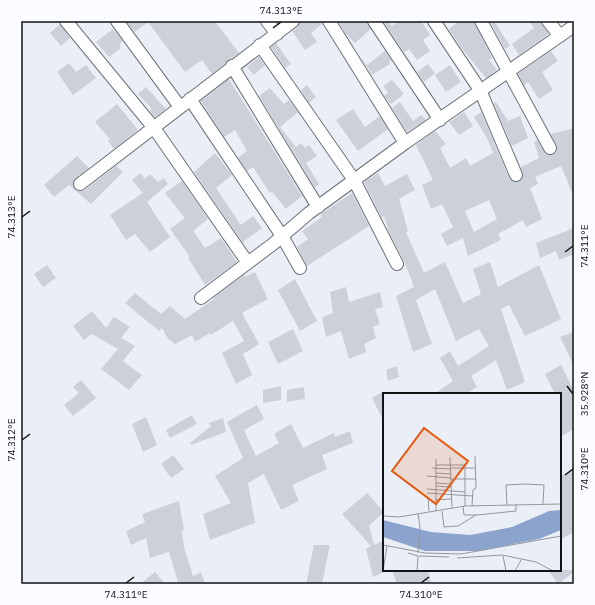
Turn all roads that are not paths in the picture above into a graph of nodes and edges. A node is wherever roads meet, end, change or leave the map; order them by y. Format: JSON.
{"nodes":[{"id":1,"x":66,"y":21,"type":"edge"},
{"id":2,"x":117,"y":21,"type":"edge"},
{"id":3,"x":267,"y":21,"type":"edge"},
{"id":4,"x":293,"y":21,"type":"edge"},
{"id":5,"x":329,"y":21,"type":"edge"},
{"id":6,"x":374,"y":21,"type":"edge"},
{"id":7,"x":434,"y":21,"type":"edge"},
{"id":8,"x":481,"y":21,"type":"edge"},
{"id":9,"x":548,"y":21,"type":"edge"},
{"id":10,"x":574,"y":26,"type":"edge"},
{"id":11,"x":277,"y":34,"type":"junction"},
{"id":12,"x":560,"y":36,"type":"junction"},
{"id":13,"x":260,"y":45,"type":"junction"},
{"id":14,"x":232,"y":66,"type":"junction"},
{"id":15,"x":509,"y":70,"type":"junction"},
{"id":16,"x":480,"y":90,"type":"junction"},
{"id":17,"x":185,"y":103,"type":"junction"},
{"id":18,"x":440,"y":120,"type":"junction"},
{"id":19,"x":154,"y":128,"type":"junction"},
{"id":20,"x":405,"y":143,"type":"junction"},
{"id":21,"x":550,"y":148,"type":"dead end"},
{"id":22,"x":516,"y":175,"type":"dead end"},
{"id":23,"x":354,"y":180,"type":"junction"},
{"id":24,"x":80,"y":184,"type":"dead end"},
{"id":25,"x":318,"y":207,"type":"junction"},
{"id":26,"x":282,"y":236,"type":"junction"},
{"id":27,"x":248,"y":263,"type":"junction"},
{"id":28,"x":397,"y":264,"type":"dead end"},
{"id":29,"x":300,"y":268,"type":"dead end"},
{"id":30,"x":201,"y":298,"type":"dead end"}],
"edges":[{"from":1,"to":19,"type":"street"},
{"from":2,"to":17,"type":"street"},
{"from":3,"to":11,"type":"street"},
{"from":4,"to":11,"type":"street"},
{"from":5,"to":20,"type":"street"},
{"from":6,"to":18,"type":"street"},
{"from":7,"to":16,"type":"street"},
{"from":8,"to":15,"type":"street"},
{"from":9,"to":12,"type":"street"},
{"from":10,"to":12,"type":"street"},
{"from":11,"to":13,"type":"street"},
{"from":12,"to":15,"type":"street"},
{"from":13,"to":14,"type":"street"},
{"from":13,"to":23,"type":"street"},
{"from":14,"to":17,"type":"street"},
{"from":14,"to":25,"type":"street"},
{"from":15,"to":16,"type":"street"},
{"from":15,"to":21,"type":"street"},
{"from":16,"to":18,"type":"street"},
{"from":16,"to":22,"type":"street"},
{"from":17,"to":19,"type":"street"},
{"from":17,"to":26,"type":"street"},
{"from":18,"to":20,"type":"street"},
{"from":19,"to":24,"type":"street"},
{"from":19,"to":27,"type":"street"},
{"from":20,"to":23,"type":"street"},
{"from":23,"to":25,"type":"street"},
{"from":23,"to":28,"type":"street"},
{"from":25,"to":26,"type":"street"},
{"from":26,"to":27,"type":"street"},
{"from":26,"to":29,"type":"street"},
{"from":27,"to":30,"type":"street"}]}
